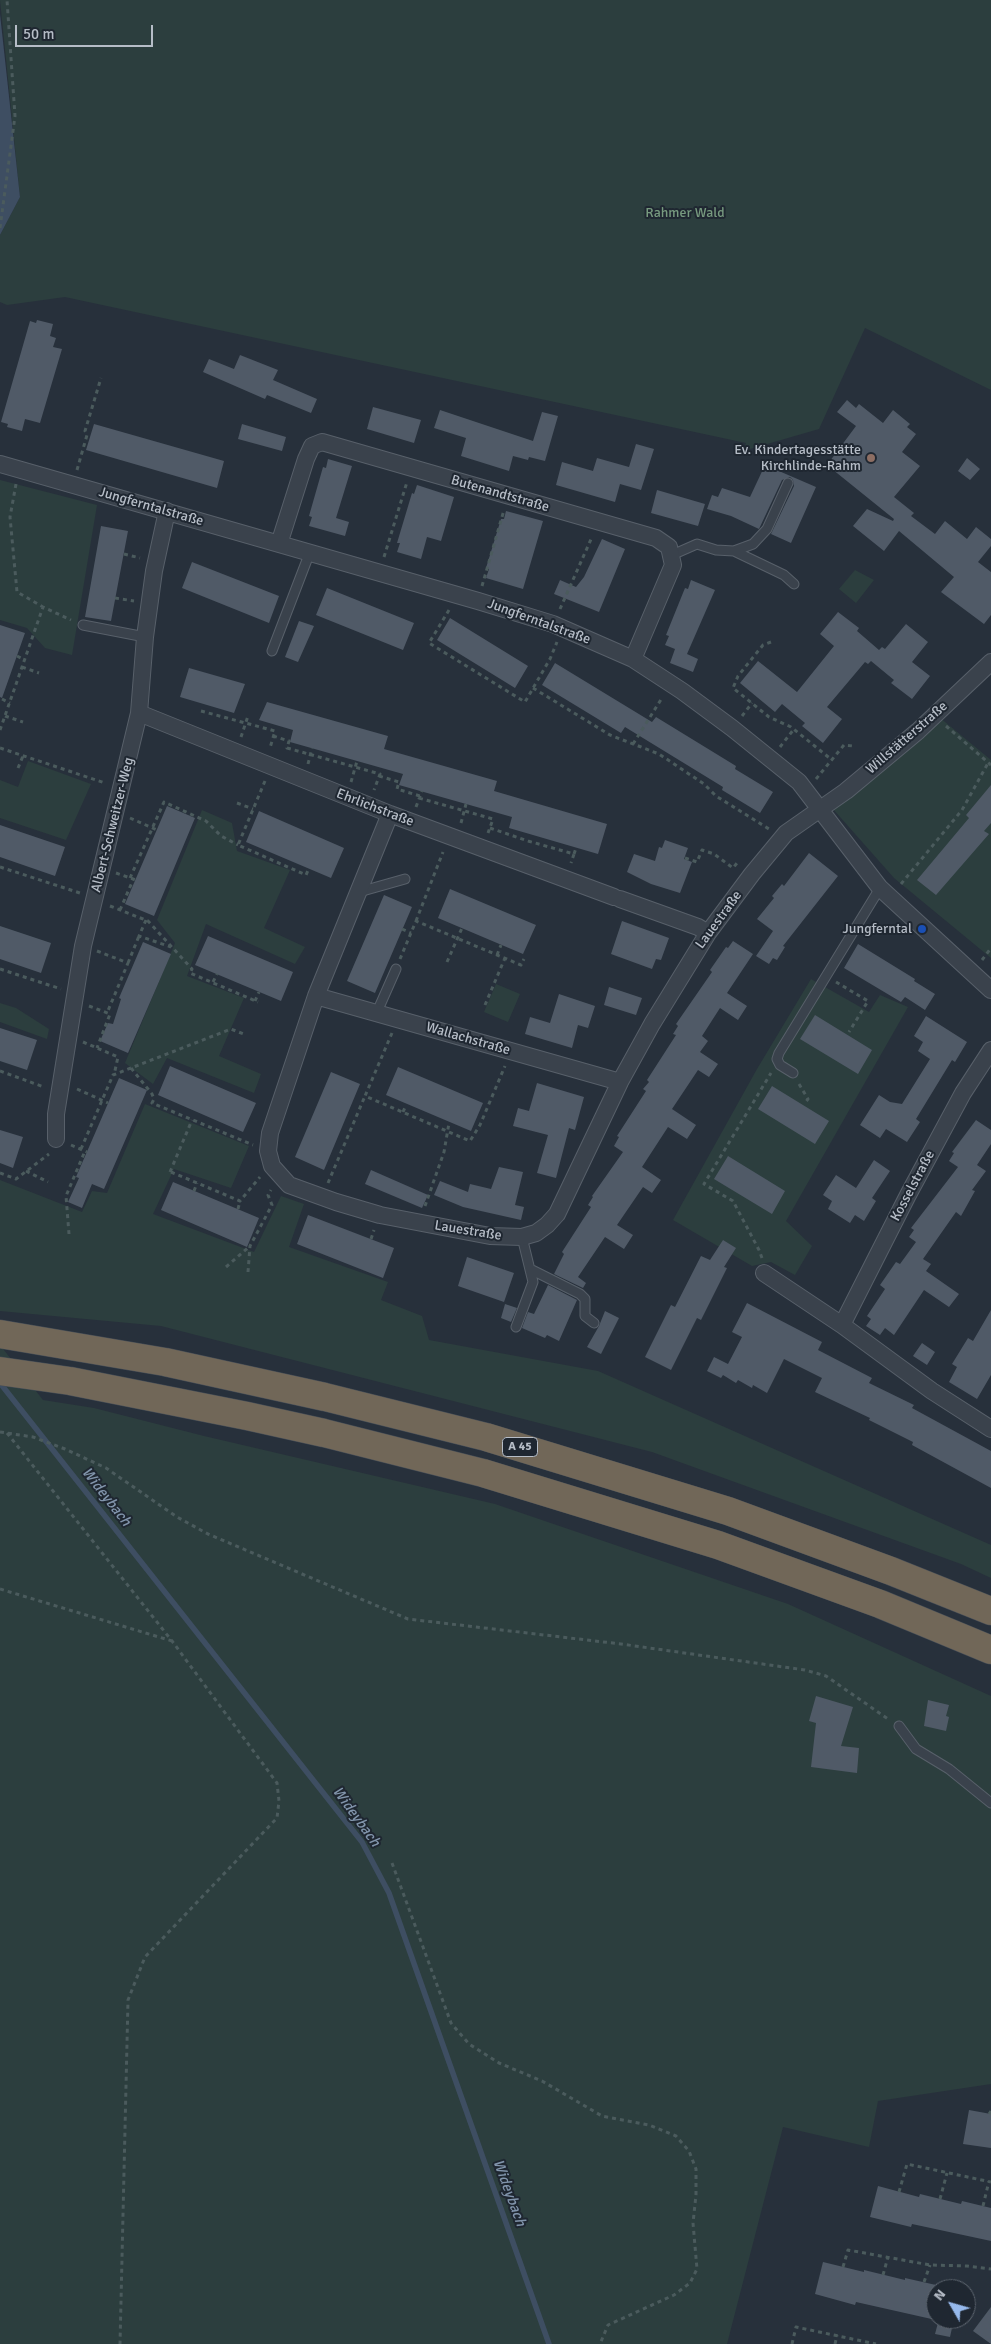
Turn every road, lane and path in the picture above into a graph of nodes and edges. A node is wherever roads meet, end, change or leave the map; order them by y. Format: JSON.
{"nodes":[{"id":1,"x":6,"y":0,"type":"edge"},
{"id":2,"x":0,"y":228,"type":"edge"},
{"id":3,"x":101,"y":378,"type":"dead end"},
{"id":4,"x":0,"y":464,"type":"edge"},
{"id":5,"x":412,"y":468,"type":"junction"},
{"id":6,"x":19,"y":469,"type":"junction"},
{"id":7,"x":788,"y":483,"type":"dead end"},
{"id":8,"x":73,"y":485,"type":"junction"},
{"id":9,"x":508,"y":496,"type":"junction"},
{"id":10,"x":167,"y":511,"type":"junction"},
{"id":11,"x":599,"y":522,"type":"junction"},
{"id":12,"x":279,"y":544,"type":"junction"},
{"id":13,"x":734,"y":551,"type":"junction"},
{"id":14,"x":310,"y":552,"type":"junction"},
{"id":15,"x":672,"y":555,"type":"junction"},
{"id":16,"x":379,"y":572,"type":"junction"},
{"id":17,"x":794,"y":584,"type":"dead end"},
{"id":18,"x":458,"y":595,"type":"junction"},
{"id":19,"x":478,"y":601,"type":"junction"},
{"id":20,"x":43,"y":607,"type":"junction"},
{"id":21,"x":83,"y":625,"type":"joint"},
{"id":22,"x":557,"y":626,"type":"junction"},
{"id":23,"x":145,"y":637,"type":"junction"},
{"id":24,"x":771,"y":642,"type":"dead end"},
{"id":25,"x":272,"y":651,"type":"dead end"},
{"id":26,"x":17,"y":656,"type":"dead end"},
{"id":27,"x":634,"y":659,"type":"junction"},
{"id":28,"x":25,"y":660,"type":"junction"},
{"id":29,"x":991,"y":662,"type":"edge"},
{"id":30,"x":22,"y":667,"type":"junction"},
{"id":31,"x":39,"y":673,"type":"dead end"},
{"id":32,"x":671,"y":683,"type":"junction"},
{"id":33,"x":533,"y":688,"type":"junction"},
{"id":34,"x":2,"y":699,"type":"dead end"},
{"id":35,"x":10,"y":703,"type":"junction"},
{"id":36,"x":752,"y":703,"type":"junction"},
{"id":37,"x":747,"y":710,"type":"dead end"},
{"id":38,"x":201,"y":711,"type":"dead end"},
{"id":39,"x":139,"y":713,"type":"junction"},
{"id":40,"x":5,"y":716,"type":"junction"},
{"id":41,"x":934,"y":716,"type":"junction"},
{"id":42,"x":23,"y":722,"type":"dead end"},
{"id":43,"x":794,"y":729,"type":"junction"},
{"id":44,"x":0,"y":730,"type":"edge"},
{"id":45,"x":273,"y":736,"type":"junction"},
{"id":46,"x":633,"y":744,"type":"junction"},
{"id":47,"x":853,"y":746,"type":"dead end"},
{"id":48,"x":0,"y":748,"type":"edge"},
{"id":49,"x":23,"y":756,"type":"junction"},
{"id":50,"x":770,"y":759,"type":"junction"},
{"id":51,"x":832,"y":760,"type":"junction"},
{"id":52,"x":990,"y":764,"type":"edge"},
{"id":53,"x":268,"y":765,"type":"junction"},
{"id":54,"x":18,"y":768,"type":"dead end"},
{"id":55,"x":379,"y":776,"type":"junction"},
{"id":56,"x":122,"y":789,"type":"junction"},
{"id":57,"x":806,"y":792,"type":"junction"},
{"id":58,"x":237,"y":803,"type":"dead end"},
{"id":59,"x":369,"y":806,"type":"junction"},
{"id":60,"x":253,"y":810,"type":"junction"},
{"id":61,"x":819,"y":810,"type":"junction"},
{"id":62,"x":116,"y":812,"type":"junction"},
{"id":63,"x":390,"y":814,"type":"junction"},
{"id":64,"x":152,"y":828,"type":"junction"},
{"id":65,"x":157,"y":830,"type":"dead end"},
{"id":66,"x":532,"y":835,"type":"dead end"},
{"id":67,"x":450,"y":836,"type":"junction"},
{"id":68,"x":782,"y":838,"type":"junction"},
{"id":69,"x":238,"y":846,"type":"junction"},
{"id":70,"x":576,"y":848,"type":"dead end"},
{"id":71,"x":483,"y":849,"type":"junction"},
{"id":72,"x":267,"y":850,"type":"dead end"},
{"id":73,"x":574,"y":854,"type":"junction"},
{"id":74,"x":264,"y":857,"type":"junction"},
{"id":75,"x":685,"y":858,"type":"dead end"},
{"id":76,"x":0,"y":867,"type":"edge"},
{"id":77,"x":309,"y":868,"type":"dead end"},
{"id":78,"x":752,"y":874,"type":"junction"},
{"id":79,"x":405,"y":879,"type":"dead end"},
{"id":80,"x":566,"y":879,"type":"junction"},
{"id":81,"x":359,"y":892,"type":"junction"},
{"id":82,"x":884,"y":893,"type":"junction"},
{"id":83,"x":94,"y":899,"type":"junction"},
{"id":84,"x":120,"y":910,"type":"junction"},
{"id":85,"x":146,"y":920,"type":"junction"},
{"id":86,"x":416,"y":921,"type":"junction"},
{"id":87,"x":462,"y":928,"type":"dead end"},
{"id":88,"x":402,"y":929,"type":"dead end"},
{"id":89,"x":410,"y":933,"type":"junction"},
{"id":90,"x":708,"y":933,"type":"junction"},
{"id":91,"x":140,"y":936,"type":"junction"},
{"id":92,"x":457,"y":938,"type":"junction"},
{"id":93,"x":501,"y":945,"type":"dead end"},
{"id":94,"x":83,"y":946,"type":"junction"},
{"id":95,"x":172,"y":947,"type":"junction"},
{"id":96,"x":498,"y":955,"type":"junction"},
{"id":97,"x":505,"y":958,"type":"junction"},
{"id":98,"x":524,"y":959,"type":"dead end"},
{"id":99,"x":446,"y":962,"type":"dead end"},
{"id":100,"x":128,"y":964,"type":"junction"},
{"id":101,"x":132,"y":967,"type":"dead end"},
{"id":102,"x":0,"y":969,"type":"edge"},
{"id":103,"x":396,"y":969,"type":"joint"},
{"id":104,"x":217,"y":974,"type":"dead end"},
{"id":105,"x":825,"y":975,"type":"junction"},
{"id":106,"x":212,"y":982,"type":"junction"},
{"id":107,"x":991,"y":990,"type":"edge"},
{"id":108,"x":259,"y":992,"type":"dead end"},
{"id":109,"x":316,"y":996,"type":"junction"},
{"id":110,"x":75,"y":997,"type":"junction"},
{"id":111,"x":480,"y":1003,"type":"dead end"},
{"id":112,"x":377,"y":1012,"type":"junction"},
{"id":113,"x":109,"y":1015,"type":"junction"},
{"id":114,"x":398,"y":1018,"type":"junction"},
{"id":115,"x":849,"y":1032,"type":"dead end"},
{"id":116,"x":69,"y":1035,"type":"junction"},
{"id":117,"x":246,"y":1035,"type":"dead end"},
{"id":118,"x":97,"y":1048,"type":"junction"},
{"id":119,"x":991,"y":1050,"type":"edge"},
{"id":120,"x":511,"y":1051,"type":"junction"},
{"id":121,"x":780,"y":1065,"type":"junction"},
{"id":122,"x":131,"y":1068,"type":"junction"},
{"id":123,"x":0,"y":1071,"type":"edge"},
{"id":124,"x":793,"y":1072,"type":"joint"},
{"id":125,"x":113,"y":1075,"type":"junction"},
{"id":126,"x":620,"y":1082,"type":"junction"},
{"id":127,"x":61,"y":1087,"type":"junction"},
{"id":128,"x":365,"y":1096,"type":"junction"},
{"id":129,"x":103,"y":1100,"type":"junction"},
{"id":130,"x":108,"y":1103,"type":"dead end"},
{"id":131,"x":804,"y":1104,"type":"dead end"},
{"id":132,"x":406,"y":1105,"type":"dead end"},
{"id":133,"x":403,"y":1112,"type":"junction"},
{"id":134,"x":192,"y":1120,"type":"junction"},
{"id":135,"x":449,"y":1123,"type":"dead end"},
{"id":136,"x":448,"y":1132,"type":"junction"},
{"id":137,"x":55,"y":1145,"type":"joint"},
{"id":138,"x":273,"y":1165,"type":"junction"},
{"id":139,"x":26,"y":1171,"type":"junction"},
{"id":140,"x":0,"y":1173,"type":"edge"},
{"id":141,"x":48,"y":1182,"type":"dead end"},
{"id":142,"x":197,"y":1183,"type":"junction"},
{"id":143,"x":194,"y":1191,"type":"dead end"},
{"id":144,"x":322,"y":1198,"type":"junction"},
{"id":145,"x":240,"y":1201,"type":"junction"},
{"id":146,"x":238,"y":1209,"type":"dead end"},
{"id":147,"x":419,"y":1222,"type":"junction"},
{"id":148,"x":69,"y":1234,"type":"dead end"},
{"id":149,"x":522,"y":1237,"type":"junction"},
{"id":150,"x":250,"y":1246,"type":"junction"},
{"id":151,"x":759,"y":1250,"type":"dead end"},
{"id":152,"x":226,"y":1267,"type":"dead end"},
{"id":153,"x":530,"y":1269,"type":"junction"},
{"id":154,"x":248,"y":1272,"type":"dead end"},
{"id":155,"x":764,"y":1273,"type":"dead end"},
{"id":156,"x":594,"y":1323,"type":"dead end"},
{"id":157,"x":842,"y":1325,"type":"junction"},
{"id":158,"x":516,"y":1327,"type":"dead end"},
{"id":159,"x":0,"y":1334,"type":"edge"},
{"id":160,"x":0,"y":1371,"type":"edge"},
{"id":161,"x":991,"y":1428,"type":"edge"},
{"id":162,"x":0,"y":1432,"type":"edge"},
{"id":163,"x":7,"y":1433,"type":"junction"},
{"id":164,"x":0,"y":1589,"type":"edge"},
{"id":165,"x":991,"y":1611,"type":"edge"},
{"id":166,"x":172,"y":1641,"type":"junction"},
{"id":167,"x":991,"y":1650,"type":"edge"},
{"id":168,"x":899,"y":1726,"type":"joint"},
{"id":169,"x":991,"y":1804,"type":"edge"},
{"id":170,"x":392,"y":1863,"type":"dead end"},
{"id":171,"x":947,"y":2173,"type":"junction"},
{"id":172,"x":990,"y":2182,"type":"edge"},
{"id":173,"x":899,"y":2192,"type":"dead end"},
{"id":174,"x":940,"y":2199,"type":"dead end"},
{"id":175,"x":983,"y":2206,"type":"dead end"},
{"id":176,"x":888,"y":2257,"type":"junction"},
{"id":177,"x":930,"y":2266,"type":"junction"},
{"id":178,"x":844,"y":2268,"type":"dead end"},
{"id":179,"x":991,"y":2269,"type":"edge"},
{"id":180,"x":883,"y":2275,"type":"dead end"},
{"id":181,"x":924,"y":2282,"type":"dead end"},
{"id":182,"x":837,"y":2336,"type":"junction"},
{"id":183,"x":120,"y":2344,"type":"edge"},
{"id":184,"x":600,"y":2344,"type":"edge"},
{"id":185,"x":792,"y":2344,"type":"edge"},
{"id":186,"x":835,"y":2344,"type":"edge"},
{"id":187,"x":876,"y":2344,"type":"edge"}],
"edges":[{"from":1,"to":2,"type":"path"},
{"from":3,"to":8,"type":"path"},
{"from":4,"to":6,"type":"street","name":"Jungferntalstraße"},
{"from":5,"to":9,"type":"street","name":"Butenandtstraße"},
{"from":5,"to":12,"type":"street","name":"Butenandtstraße"},
{"from":5,"to":16,"type":"path"},
{"from":6,"to":8,"type":"street","name":"Jungferntalstraße"},
{"from":6,"to":20,"type":"path"},
{"from":7,"to":13,"type":"lane"},
{"from":8,"to":10,"type":"street","name":"Jungferntalstraße"},
{"from":9,"to":11,"type":"street","name":"Butenandtstraße"},
{"from":9,"to":19,"type":"path"},
{"from":10,"to":12,"type":"street","name":"Jungferntalstraße"},
{"from":10,"to":23,"type":"street","name":"Albert-Schweitzer-Weg"},
{"from":11,"to":15,"type":"street","name":"Butenandtstraße"},
{"from":11,"to":22,"type":"path"},
{"from":12,"to":14,"type":"street","name":"Jungferntalstraße"},
{"from":13,"to":15,"type":"lane"},
{"from":13,"to":17,"type":"lane"},
{"from":14,"to":16,"type":"street","name":"Jungferntalstraße"},
{"from":14,"to":25,"type":"lane"},
{"from":15,"to":27,"type":"street"},
{"from":16,"to":18,"type":"street","name":"Jungferntalstraße"},
{"from":18,"to":19,"type":"street","name":"Jungferntalstraße"},
{"from":18,"to":33,"type":"path"},
{"from":19,"to":22,"type":"street","name":"Jungferntalstraße"},
{"from":20,"to":21,"type":"path"},
{"from":20,"to":28,"type":"path"},
{"from":21,"to":23,"type":"lane"},
{"from":22,"to":27,"type":"street","name":"Jungferntalstraße"},
{"from":22,"to":33,"type":"path"},
{"from":23,"to":39,"type":"street","name":"Albert-Schweitzer-Weg"},
{"from":24,"to":36,"type":"path"},
{"from":26,"to":28,"type":"path"},
{"from":27,"to":32,"type":"street","name":"Jungferntalstraße"},
{"from":28,"to":30,"type":"path"},
{"from":29,"to":41,"type":"street","name":"Willstätterstraße"},
{"from":30,"to":31,"type":"path"},
{"from":30,"to":35,"type":"path"},
{"from":32,"to":46,"type":"path"},
{"from":32,"to":50,"type":"street","name":"Jungferntalstraße"},
{"from":33,"to":46,"type":"path"},
{"from":34,"to":35,"type":"path"},
{"from":35,"to":40,"type":"path"},
{"from":36,"to":37,"type":"path"},
{"from":36,"to":43,"type":"path"},
{"from":38,"to":45,"type":"path"},
{"from":39,"to":53,"type":"street","name":"Ehrlichstraße"},
{"from":39,"to":56,"type":"street","name":"Albert-Schweitzer-Weg"},
{"from":40,"to":42,"type":"path"},
{"from":40,"to":44,"type":"path"},
{"from":41,"to":52,"type":"path"},
{"from":41,"to":61,"type":"street","name":"Willstätterstraße"},
{"from":43,"to":50,"type":"path"},
{"from":43,"to":51,"type":"path"},
{"from":45,"to":53,"type":"path"},
{"from":45,"to":55,"type":"path"},
{"from":46,"to":68,"type":"path"},
{"from":47,"to":51,"type":"path"},
{"from":48,"to":49,"type":"path"},
{"from":49,"to":54,"type":"path"},
{"from":49,"to":56,"type":"path"},
{"from":50,"to":57,"type":"street","name":"Jungferntalstraße"},
{"from":51,"to":57,"type":"path"},
{"from":52,"to":82,"type":"path"},
{"from":53,"to":59,"type":"street","name":"Ehrlichstraße"},
{"from":53,"to":60,"type":"path"},
{"from":55,"to":59,"type":"path"},
{"from":55,"to":71,"type":"path"},
{"from":56,"to":62,"type":"street","name":"Albert-Schweitzer-Weg"},
{"from":57,"to":61,"type":"street","name":"Jungferntalstraße"},
{"from":58,"to":60,"type":"path"},
{"from":59,"to":63,"type":"street","name":"Ehrlichstraße"},
{"from":60,"to":69,"type":"path"},
{"from":61,"to":68,"type":"street","name":"Lauestraße"},
{"from":61,"to":82,"type":"street","name":"Jungferntalstraße"},
{"from":62,"to":64,"type":"path"},
{"from":62,"to":83,"type":"street","name":"Albert-Schweitzer-Weg"},
{"from":63,"to":67,"type":"street","name":"Ehrlichstraße"},
{"from":63,"to":81,"type":"street"},
{"from":64,"to":65,"type":"path"},
{"from":64,"to":69,"type":"path"},
{"from":64,"to":84,"type":"path"},
{"from":66,"to":73,"type":"path"},
{"from":67,"to":71,"type":"street","name":"Ehrlichstraße"},
{"from":67,"to":86,"type":"path"},
{"from":68,"to":78,"type":"street","name":"Lauestraße"},
{"from":69,"to":74,"type":"path"},
{"from":70,"to":73,"type":"path"},
{"from":71,"to":80,"type":"street","name":"Ehrlichstraße"},
{"from":72,"to":74,"type":"path"},
{"from":73,"to":80,"type":"path"},
{"from":74,"to":77,"type":"path"},
{"from":75,"to":78,"type":"path"},
{"from":76,"to":83,"type":"path"},
{"from":78,"to":90,"type":"street","name":"Lauestraße"},
{"from":79,"to":81,"type":"lane"},
{"from":80,"to":90,"type":"street","name":"Ehrlichstraße"},
{"from":81,"to":109,"type":"street"},
{"from":82,"to":105,"type":"lane"},
{"from":82,"to":107,"type":"street","name":"Jungferntalstraße"},
{"from":83,"to":84,"type":"path"},
{"from":83,"to":94,"type":"street","name":"Albert-Schweitzer-Weg"},
{"from":84,"to":85,"type":"path"},
{"from":85,"to":91,"type":"path"},
{"from":85,"to":95,"type":"path"},
{"from":86,"to":89,"type":"path"},
{"from":86,"to":92,"type":"path"},
{"from":87,"to":92,"type":"path"},
{"from":88,"to":89,"type":"path"},
{"from":89,"to":103,"type":"path"},
{"from":90,"to":126,"type":"street","name":"Lauestraße"},
{"from":91,"to":95,"type":"path"},
{"from":91,"to":100,"type":"path"},
{"from":92,"to":96,"type":"path"},
{"from":92,"to":99,"type":"path"},
{"from":93,"to":96,"type":"path"},
{"from":94,"to":100,"type":"path"},
{"from":94,"to":110,"type":"street","name":"Albert-Schweitzer-Weg"},
{"from":95,"to":106,"type":"path"},
{"from":96,"to":97,"type":"path"},
{"from":97,"to":98,"type":"path"},
{"from":97,"to":111,"type":"path"},
{"from":100,"to":101,"type":"path"},
{"from":100,"to":113,"type":"path"},
{"from":102,"to":110,"type":"path"},
{"from":103,"to":112,"type":"lane"},
{"from":104,"to":106,"type":"path"},
{"from":105,"to":115,"type":"path"},
{"from":105,"to":121,"type":"lane"},
{"from":106,"to":108,"type":"path"},
{"from":109,"to":112,"type":"street","name":"Wallachstraße"},
{"from":109,"to":138,"type":"street"},
{"from":110,"to":113,"type":"path"},
{"from":110,"to":116,"type":"street","name":"Albert-Schweitzer-Weg"},
{"from":112,"to":114,"type":"street","name":"Wallachstraße"},
{"from":113,"to":118,"type":"path"},
{"from":114,"to":120,"type":"street","name":"Wallachstraße"},
{"from":114,"to":128,"type":"path"},
{"from":116,"to":118,"type":"path"},
{"from":116,"to":127,"type":"street","name":"Albert-Schweitzer-Weg"},
{"from":117,"to":122,"type":"path"},
{"from":118,"to":125,"type":"path"},
{"from":119,"to":157,"type":"street","name":"Kosselstraße"},
{"from":120,"to":126,"type":"street","name":"Wallachstraße"},
{"from":120,"to":136,"type":"path"},
{"from":121,"to":124,"type":"lane"},
{"from":121,"to":151,"type":"path"},
{"from":122,"to":125,"type":"path"},
{"from":122,"to":134,"type":"path"},
{"from":123,"to":127,"type":"path"},
{"from":124,"to":131,"type":"path"},
{"from":125,"to":129,"type":"path"},
{"from":126,"to":149,"type":"street","name":"Lauestraße"},
{"from":127,"to":129,"type":"path"},
{"from":127,"to":137,"type":"street","name":"Albert-Schweitzer-Weg"},
{"from":128,"to":133,"type":"path"},
{"from":128,"to":144,"type":"path"},
{"from":129,"to":130,"type":"path"},
{"from":129,"to":148,"type":"path"},
{"from":132,"to":133,"type":"path"},
{"from":133,"to":136,"type":"path"},
{"from":134,"to":138,"type":"path"},
{"from":134,"to":142,"type":"path"},
{"from":135,"to":136,"type":"path"},
{"from":136,"to":147,"type":"path"},
{"from":137,"to":139,"type":"path"},
{"from":138,"to":144,"type":"street","name":"Lauestraße"},
{"from":138,"to":145,"type":"path"},
{"from":138,"to":150,"type":"path"},
{"from":139,"to":140,"type":"path"},
{"from":139,"to":141,"type":"path"},
{"from":142,"to":143,"type":"path"},
{"from":142,"to":145,"type":"path"},
{"from":144,"to":147,"type":"street","name":"Lauestraße"},
{"from":145,"to":146,"type":"path"},
{"from":147,"to":149,"type":"street","name":"Lauestraße"},
{"from":149,"to":153,"type":"lane"},
{"from":150,"to":152,"type":"path"},
{"from":150,"to":154,"type":"path"},
{"from":153,"to":156,"type":"lane"},
{"from":153,"to":158,"type":"lane"},
{"from":155,"to":157,"type":"street"},
{"from":157,"to":161,"type":"street"},
{"from":159,"to":165,"type":"highway","number":"A 45"},
{"from":160,"to":167,"type":"highway"},
{"from":162,"to":163,"type":"path"},
{"from":163,"to":166,"type":"path"},
{"from":163,"to":168,"type":"path"},
{"from":164,"to":166,"type":"path"},
{"from":166,"to":183,"type":"path"},
{"from":168,"to":169,"type":"lane"},
{"from":170,"to":184,"type":"path"},
{"from":171,"to":172,"type":"path"},
{"from":171,"to":173,"type":"path"},
{"from":171,"to":174,"type":"path"},
{"from":172,"to":175,"type":"path"},
{"from":176,"to":177,"type":"path"},
{"from":176,"to":178,"type":"path"},
{"from":176,"to":180,"type":"path"},
{"from":177,"to":179,"type":"path"},
{"from":177,"to":181,"type":"path"},
{"from":182,"to":185,"type":"path"},
{"from":182,"to":186,"type":"path"},
{"from":182,"to":187,"type":"path"}]}
